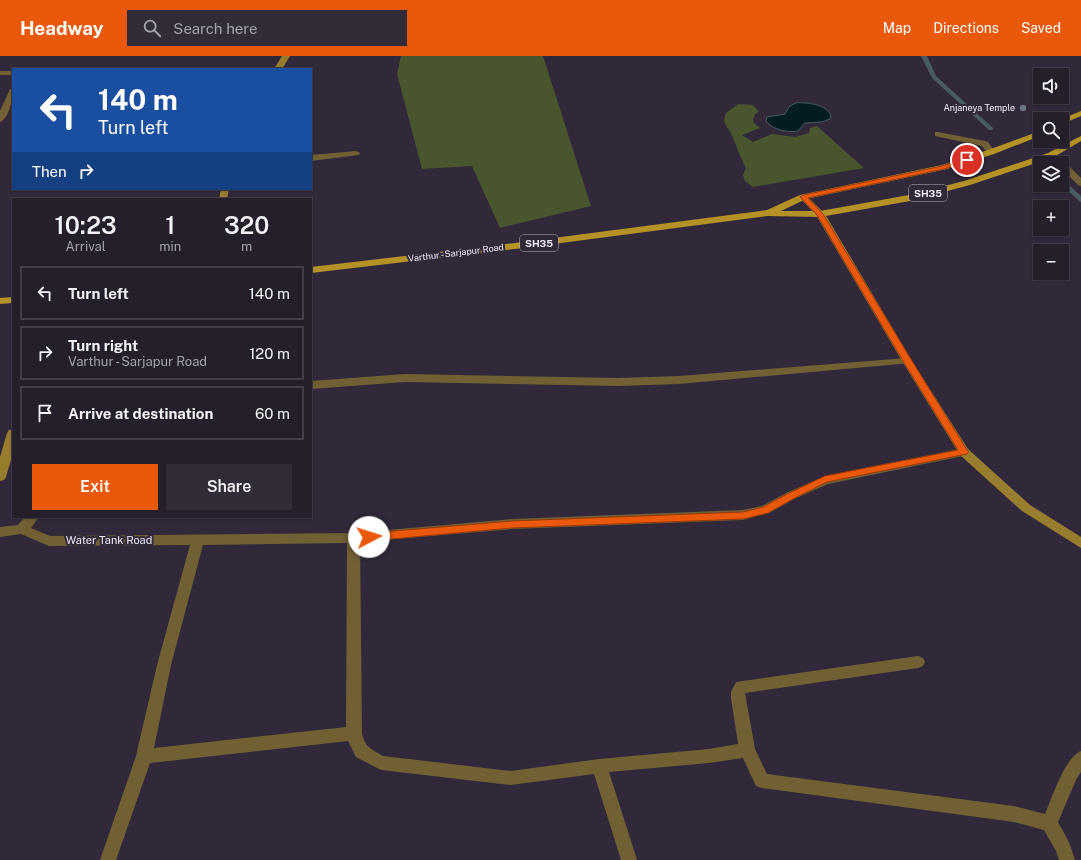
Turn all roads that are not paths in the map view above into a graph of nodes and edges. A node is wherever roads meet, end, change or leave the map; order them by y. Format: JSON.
{"nodes":[{"id":1,"x":286,"y":56,"type":"edge"},
{"id":2,"x":279,"y":68,"type":"edge"},
{"id":3,"x":12,"y":73,"type":"edge"},
{"id":4,"x":0,"y":74,"type":"edge"},
{"id":5,"x":12,"y":93,"type":"edge"},
{"id":6,"x":1081,"y":113,"type":"edge"},
{"id":7,"x":1,"y":117,"type":"edge"},
{"id":8,"x":1069,"y":119,"type":"edge"},
{"id":9,"x":938,"y":134,"type":"dead end"},
{"id":10,"x":1033,"y":136,"type":"edge"},
{"id":11,"x":1081,"y":138,"type":"edge"},
{"id":12,"x":991,"y":152,"type":"junction"},
{"id":13,"x":356,"y":153,"type":"dead end"},
{"id":14,"x":1051,"y":155,"type":"joint"},
{"id":15,"x":312,"y":158,"type":"edge"},
{"id":16,"x":1069,"y":167,"type":"edge"},
{"id":17,"x":1069,"y":171,"type":"edge"},
{"id":18,"x":1081,"y":171,"type":"edge"},
{"id":19,"x":1081,"y":183,"type":"edge"},
{"id":20,"x":803,"y":197,"type":"junction"},
{"id":21,"x":767,"y":213,"type":"junction"},
{"id":22,"x":820,"y":214,"type":"junction"},
{"id":23,"x":312,"y":270,"type":"edge"},
{"id":24,"x":12,"y":300,"type":"edge"},
{"id":25,"x":0,"y":301,"type":"edge"},
{"id":26,"x":907,"y":361,"type":"junction"},
{"id":27,"x":312,"y":385,"type":"edge"},
{"id":28,"x":12,"y":436,"type":"edge"},
{"id":29,"x":964,"y":452,"type":"junction"},
{"id":30,"x":0,"y":477,"type":"edge"},
{"id":31,"x":32,"y":518,"type":"edge"},
{"id":32,"x":22,"y":529,"type":"junction"},
{"id":33,"x":0,"y":532,"type":"edge"},
{"id":34,"x":353,"y":538,"type":"junction"},
{"id":35,"x":198,"y":540,"type":"junction"},
{"id":36,"x":1081,"y":543,"type":"edge"},
{"id":37,"x":918,"y":662,"type":"dead end"},
{"id":38,"x":354,"y":733,"type":"junction"},
{"id":39,"x":747,"y":750,"type":"junction"},
{"id":40,"x":144,"y":756,"type":"junction"},
{"id":41,"x":1081,"y":758,"type":"edge"},
{"id":42,"x":599,"y":766,"type":"junction"},
{"id":43,"x":1049,"y":823,"type":"junction"},
{"id":44,"x":108,"y":860,"type":"edge"},
{"id":45,"x":629,"y":860,"type":"edge"},
{"id":46,"x":1067,"y":860,"type":"edge"}],
"edges":[{"from":1,"to":2,"type":"main road"},
{"from":3,"to":4,"type":"street"},
{"from":5,"to":7,"type":"street"},
{"from":6,"to":8,"type":"main road"},
{"from":9,"to":12,"type":"street"},
{"from":10,"to":12,"type":"main road","name":"Varthur - Sarjapur Road","number":"SH35"},
{"from":11,"to":14,"type":"main road","name":"Varthur - Sarjapur Road","number":"SH35"},
{"from":12,"to":20,"type":"main road","name":"Varthur - Sarjapur Road","number":"SH35"},
{"from":13,"to":15,"type":"street"},
{"from":14,"to":22,"type":"main road","name":"Varthur - Sarjapur Road","number":"SH35"},
{"from":16,"to":18,"type":"street"},
{"from":17,"to":19,"type":"street"},
{"from":20,"to":21,"type":"main road","name":"Varthur - Sarjapur Road","number":"SH35"},
{"from":20,"to":22,"type":"main road"},
{"from":21,"to":22,"type":"main road","name":"Varthur - Sarjapur Road","number":"SH35"},
{"from":21,"to":23,"type":"main road","name":"Varthur - Sarjapur Road","number":"SH35"},
{"from":22,"to":26,"type":"main road"},
{"from":24,"to":25,"type":"main road"},
{"from":26,"to":27,"type":"street"},
{"from":26,"to":29,"type":"main road"},
{"from":28,"to":30,"type":"main road"},
{"from":29,"to":34,"type":"street","name":"Water Tank Road"},
{"from":29,"to":36,"type":"main road"},
{"from":31,"to":32,"type":"street"},
{"from":32,"to":33,"type":"street"},
{"from":32,"to":35,"type":"street","name":"Water Tank Road"},
{"from":34,"to":35,"type":"street","name":"Water Tank Road"},
{"from":34,"to":38,"type":"street"},
{"from":35,"to":40,"type":"street"},
{"from":37,"to":39,"type":"street"},
{"from":38,"to":40,"type":"street"},
{"from":38,"to":42,"type":"street"},
{"from":39,"to":42,"type":"street"},
{"from":39,"to":43,"type":"street"},
{"from":40,"to":44,"type":"street"},
{"from":41,"to":43,"type":"street"},
{"from":42,"to":45,"type":"street"},
{"from":43,"to":46,"type":"street"}]}
